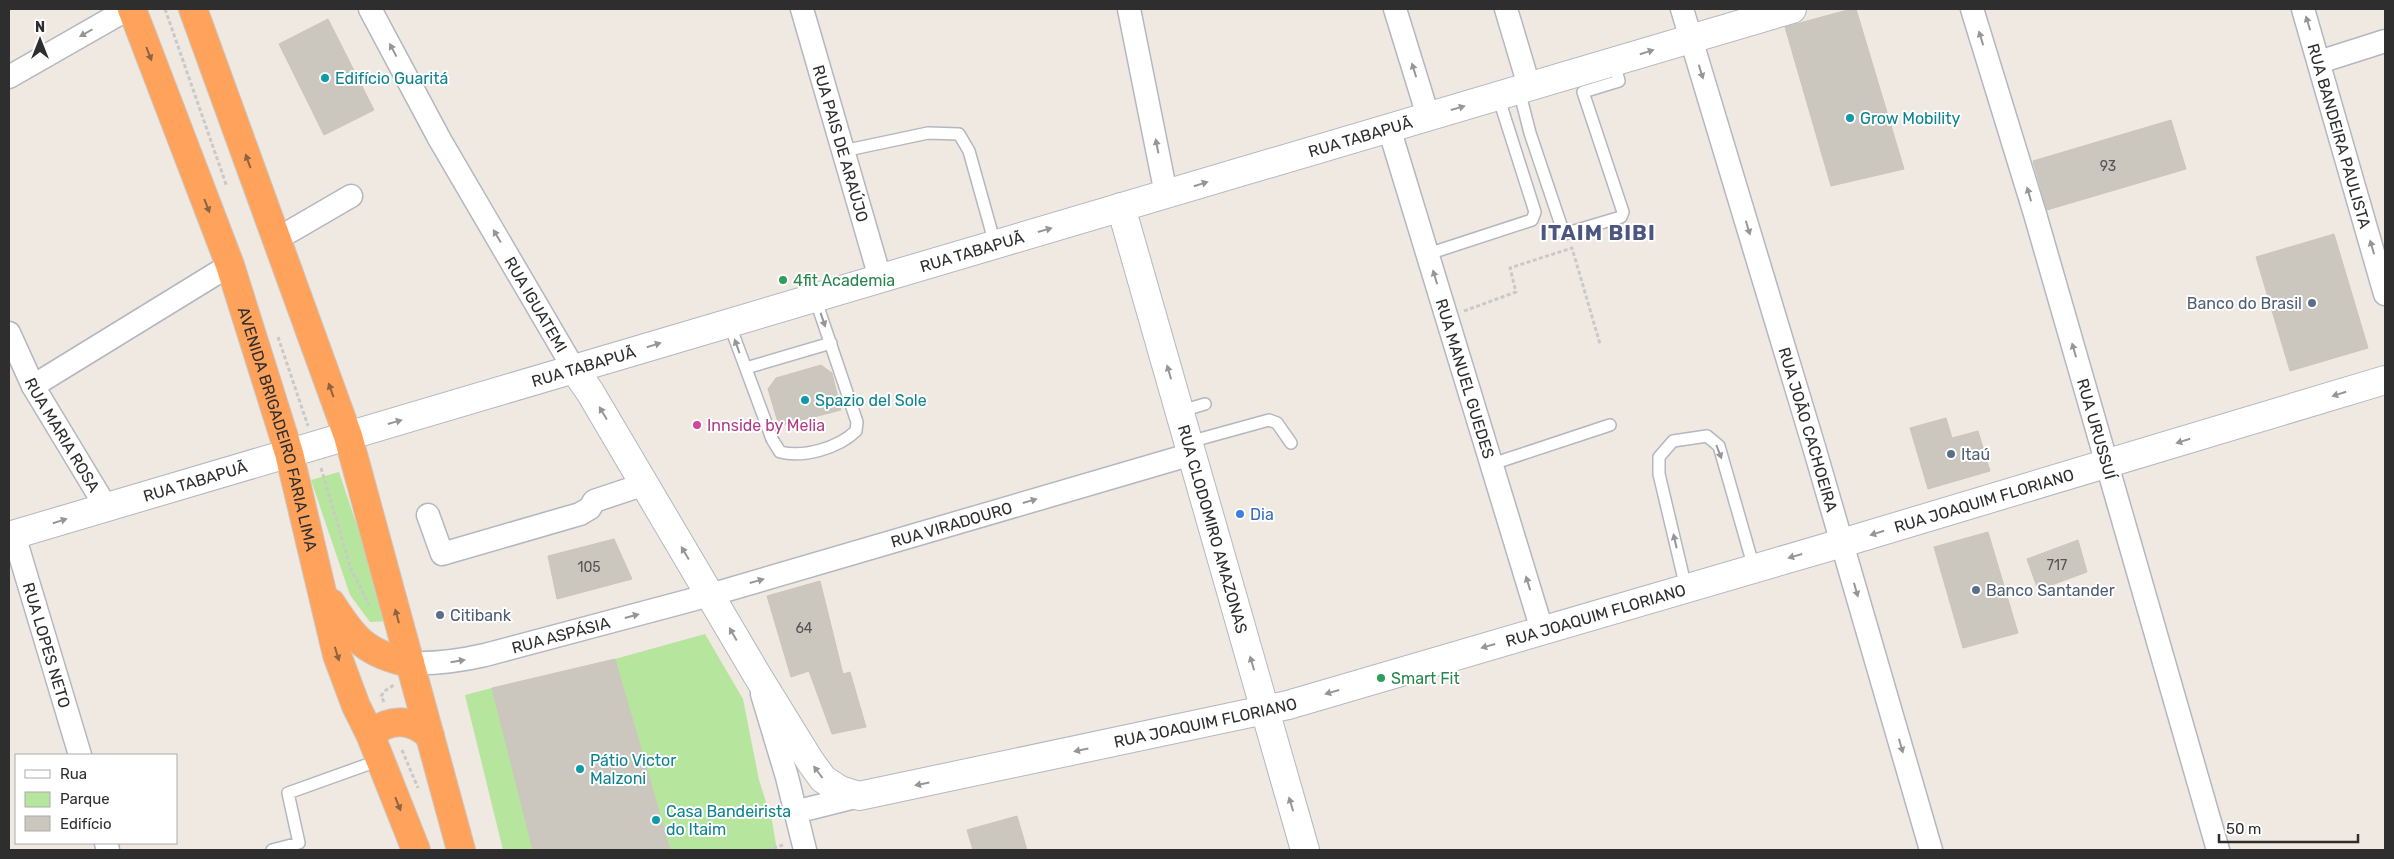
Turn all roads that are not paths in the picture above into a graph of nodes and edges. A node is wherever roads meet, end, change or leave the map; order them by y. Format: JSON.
{"nodes":[{"id":1,"x":130,"y":9,"type":"edge"},
{"id":2,"x":193,"y":9,"type":"edge"},
{"id":3,"x":370,"y":9,"type":"edge"},
{"id":4,"x":802,"y":9,"type":"edge"},
{"id":5,"x":1129,"y":9,"type":"edge"},
{"id":6,"x":1395,"y":9,"type":"edge"},
{"id":7,"x":1506,"y":9,"type":"edge"},
{"id":8,"x":1682,"y":9,"type":"edge"},
{"id":9,"x":1792,"y":9,"type":"edge"},
{"id":10,"x":1972,"y":9,"type":"edge"},
{"id":11,"x":2303,"y":9,"type":"edge"},
{"id":12,"x":1691,"y":38,"type":"junction"},
{"id":13,"x":2385,"y":41,"type":"edge"},
{"id":14,"x":1614,"y":61,"type":"junction"},
{"id":15,"x":2319,"y":62,"type":"junction"},
{"id":16,"x":9,"y":77,"type":"edge"},
{"id":17,"x":1515,"y":91,"type":"junction"},
{"id":18,"x":1428,"y":116,"type":"junction"},
{"id":19,"x":1389,"y":128,"type":"junction"},
{"id":20,"x":843,"y":151,"type":"junction"},
{"id":21,"x":1166,"y":194,"type":"junction"},
{"id":22,"x":351,"y":196,"type":"dead end"},
{"id":23,"x":1121,"y":207,"type":"junction"},
{"id":24,"x":277,"y":239,"type":"junction"},
{"id":25,"x":995,"y":244,"type":"junction"},
{"id":26,"x":1428,"y":254,"type":"junction"},
{"id":27,"x":230,"y":265,"type":"junction"},
{"id":28,"x":880,"y":278,"type":"junction"},
{"id":29,"x":2385,"y":294,"type":"edge"},
{"id":30,"x":815,"y":298,"type":"junction"},
{"id":31,"x":729,"y":323,"type":"junction"},
{"id":32,"x":9,"y":333,"type":"edge"},
{"id":33,"x":831,"y":343,"type":"junction"},
{"id":34,"x":746,"y":368,"type":"junction"},
{"id":35,"x":574,"y":369,"type":"junction"},
{"id":36,"x":2385,"y":380,"type":"edge"},
{"id":37,"x":32,"y":386,"type":"junction"},
{"id":38,"x":1610,"y":425,"type":"dead end"},
{"id":39,"x":348,"y":436,"type":"junction"},
{"id":40,"x":1291,"y":443,"type":"dead end"},
{"id":41,"x":1191,"y":448,"type":"junction"},
{"id":42,"x":289,"y":454,"type":"junction"},
{"id":43,"x":1492,"y":464,"type":"junction"},
{"id":44,"x":2107,"y":464,"type":"junction"},
{"id":45,"x":645,"y":484,"type":"junction"},
{"id":46,"x":106,"y":507,"type":"junction"},
{"id":47,"x":428,"y":515,"type":"dead end"},
{"id":48,"x":11,"y":536,"type":"edge"},
{"id":49,"x":1842,"y":543,"type":"junction"},
{"id":50,"x":1754,"y":568,"type":"junction"},
{"id":51,"x":1686,"y":588,"type":"junction"},
{"id":52,"x":321,"y":590,"type":"junction"},
{"id":53,"x":710,"y":595,"type":"junction"},
{"id":54,"x":1542,"y":630,"type":"junction"},
{"id":55,"x":410,"y":663,"type":"junction"},
{"id":56,"x":757,"y":675,"type":"junction"},
{"id":57,"x":1265,"y":710,"type":"junction"},
{"id":58,"x":370,"y":734,"type":"junction"},
{"id":59,"x":430,"y":736,"type":"junction"},
{"id":60,"x":80,"y":754,"type":"edge"},
{"id":61,"x":380,"y":760,"type":"junction"},
{"id":62,"x":859,"y":796,"type":"junction"},
{"id":63,"x":795,"y":812,"type":"junction"},
{"id":64,"x":1927,"y":849,"type":"edge"},
{"id":65,"x":272,"y":850,"type":"edge"},
{"id":66,"x":416,"y":850,"type":"edge"},
{"id":67,"x":461,"y":850,"type":"edge"},
{"id":68,"x":804,"y":850,"type":"edge"},
{"id":69,"x":1306,"y":850,"type":"edge"},
{"id":70,"x":2218,"y":850,"type":"edge"}],
"edges":[{"from":1,"to":16,"type":"street","one_way":true},
{"from":1,"to":27,"type":"highway","name":"AVENIDA BRIGADEIRO FARIA LIMA","one_way":true},
{"from":24,"to":2,"type":"highway","one_way":true},
{"from":35,"to":3,"type":"street","name":"RUA IGUATEMI","one_way":true},
{"from":4,"to":20,"type":"street","name":"RUA PAIS DE ARAÚJO"},
{"from":21,"to":5,"type":"street","one_way":true},
{"from":18,"to":6,"type":"street","one_way":true},
{"from":7,"to":17,"type":"street"},
{"from":8,"to":12,"type":"street","name":"RUA JOÃO CACHOEIRA"},
{"from":9,"to":12,"type":"street","name":"RUA TABAPUÃ"},
{"from":44,"to":10,"type":"street","name":"RUA URUSSUÍ","one_way":true},
{"from":15,"to":11,"type":"street","name":"RUA BANDEIRA PAULISTA","one_way":true},
{"from":14,"to":12,"type":"street","name":"RUA TABAPUÃ","one_way":true},
{"from":12,"to":49,"type":"street","name":"RUA JOÃO CACHOEIRA","one_way":true},
{"from":13,"to":15,"type":"street"},
{"from":14,"to":17,"type":"street","name":"RUA TABAPUÃ"},
{"from":14,"to":17,"type":"lane"},
{"from":29,"to":15,"type":"street","name":"RUA BANDEIRA PAULISTA","one_way":true},
{"from":18,"to":17,"type":"street","name":"RUA TABAPUÃ","one_way":true},
{"from":17,"to":26,"type":"lane"},
{"from":18,"to":19,"type":"street","name":"RUA TABAPUÃ"},
{"from":21,"to":19,"type":"street","name":"RUA TABAPUÃ","one_way":true},
{"from":19,"to":26,"type":"street","name":"RUA MANUEL GUEDES"},
{"from":20,"to":25,"type":"lane"},
{"from":20,"to":28,"type":"street","name":"RUA PAIS DE ARAÚJO"},
{"from":21,"to":23,"type":"street","name":"RUA TABAPUÃ"},
{"from":22,"to":24,"type":"street"},
{"from":25,"to":23,"type":"street","name":"RUA TABAPUÃ","one_way":true},
{"from":41,"to":23,"type":"street","name":"RUA CLODOMIRO AMAZONAS","one_way":true},
{"from":39,"to":24,"type":"highway","one_way":true},
{"from":25,"to":28,"type":"street","name":"RUA TABAPUÃ"},
{"from":43,"to":26,"type":"street","name":"RUA MANUEL GUEDES","one_way":true},
{"from":27,"to":37,"type":"street"},
{"from":27,"to":42,"type":"highway","name":"AVENIDA BRIGADEIRO FARIA LIMA"},
{"from":28,"to":30,"type":"street","name":"RUA TABAPUÃ"},
{"from":30,"to":31,"type":"street","name":"RUA TABAPUÃ"},
{"from":30,"to":33,"type":"lane","one_way":true},
{"from":34,"to":31,"type":"lane","one_way":true},
{"from":35,"to":31,"type":"street","name":"RUA TABAPUÃ","one_way":true},
{"from":32,"to":37,"type":"street","name":"RUA MARIA ROSA"},
{"from":33,"to":34,"type":"lane"},
{"from":33,"to":34,"type":"lane"},
{"from":39,"to":35,"type":"street","name":"RUA TABAPUÃ","one_way":true},
{"from":45,"to":35,"type":"street","name":"RUA IGUATEMI","one_way":true},
{"from":36,"to":44,"type":"street","name":"RUA JOAQUIM FLORIANO","one_way":true},
{"from":37,"to":46,"type":"street","name":"RUA MARIA ROSA"},
{"from":38,"to":43,"type":"lane"},
{"from":39,"to":42,"type":"street","name":"RUA TABAPUÃ"},
{"from":55,"to":39,"type":"highway","one_way":true},
{"from":40,"to":41,"type":"lane"},
{"from":53,"to":41,"type":"street","name":"RUA VIRADOURO","one_way":true},
{"from":57,"to":41,"type":"street","name":"RUA CLODOMIRO AMAZONAS","one_way":true},
{"from":42,"to":46,"type":"street","name":"RUA TABAPUÃ"},
{"from":42,"to":52,"type":"highway","name":"AVENIDA BRIGADEIRO FARIA LIMA"},
{"from":54,"to":43,"type":"street","name":"RUA MANUEL GUEDES","one_way":true},
{"from":44,"to":49,"type":"street","name":"RUA JOAQUIM FLORIANO","one_way":true},
{"from":44,"to":70,"type":"street","name":"RUA URUSSUÍ"},
{"from":45,"to":47,"type":"street"},
{"from":53,"to":45,"type":"street","name":"RUA IGUATEMI","one_way":true},
{"from":48,"to":46,"type":"street","name":"RUA TABAPUÃ","one_way":true},
{"from":48,"to":60,"type":"street","name":"RUA LOPES NETO"},
{"from":49,"to":50,"type":"street","name":"RUA JOAQUIM FLORIANO","one_way":true},
{"from":49,"to":64,"type":"street","name":"RUA JOÃO CACHOEIRA","one_way":true},
{"from":50,"to":51,"type":"street","name":"RUA JOAQUIM FLORIANO"},
{"from":51,"to":50,"type":"lane","one_way":true},
{"from":51,"to":54,"type":"street","name":"RUA JOAQUIM FLORIANO"},
{"from":52,"to":55,"type":"highway"},
{"from":52,"to":58,"type":"highway","name":"AVENIDA BRIGADEIRO FARIA LIMA","one_way":true},
{"from":55,"to":53,"type":"street","name":"RUA ASPÁSIA","one_way":true},
{"from":56,"to":53,"type":"street","name":"RUA IGUATEMI","one_way":true},
{"from":54,"to":57,"type":"street","name":"RUA JOAQUIM FLORIANO","one_way":true},
{"from":55,"to":59,"type":"highway"},
{"from":62,"to":56,"type":"street","name":"RUA IGUATEMI","one_way":true},
{"from":56,"to":63,"type":"street"},
{"from":57,"to":62,"type":"street","name":"RUA JOAQUIM FLORIANO","one_way":true},
{"from":69,"to":57,"type":"street","name":"RUA CLODOMIRO AMAZONAS","one_way":true},
{"from":58,"to":59,"type":"highway"},
{"from":58,"to":61,"type":"highway","name":"AVENIDA BRIGADEIRO FARIA LIMA"},
{"from":59,"to":67,"type":"highway"},
{"from":61,"to":65,"type":"lane"},
{"from":61,"to":66,"type":"highway","name":"AVENIDA BRIGADEIRO FARIA LIMA","one_way":true},
{"from":62,"to":63,"type":"street","name":"RUA JOAQUIM FLORIANO"},
{"from":63,"to":68,"type":"street"}]}
